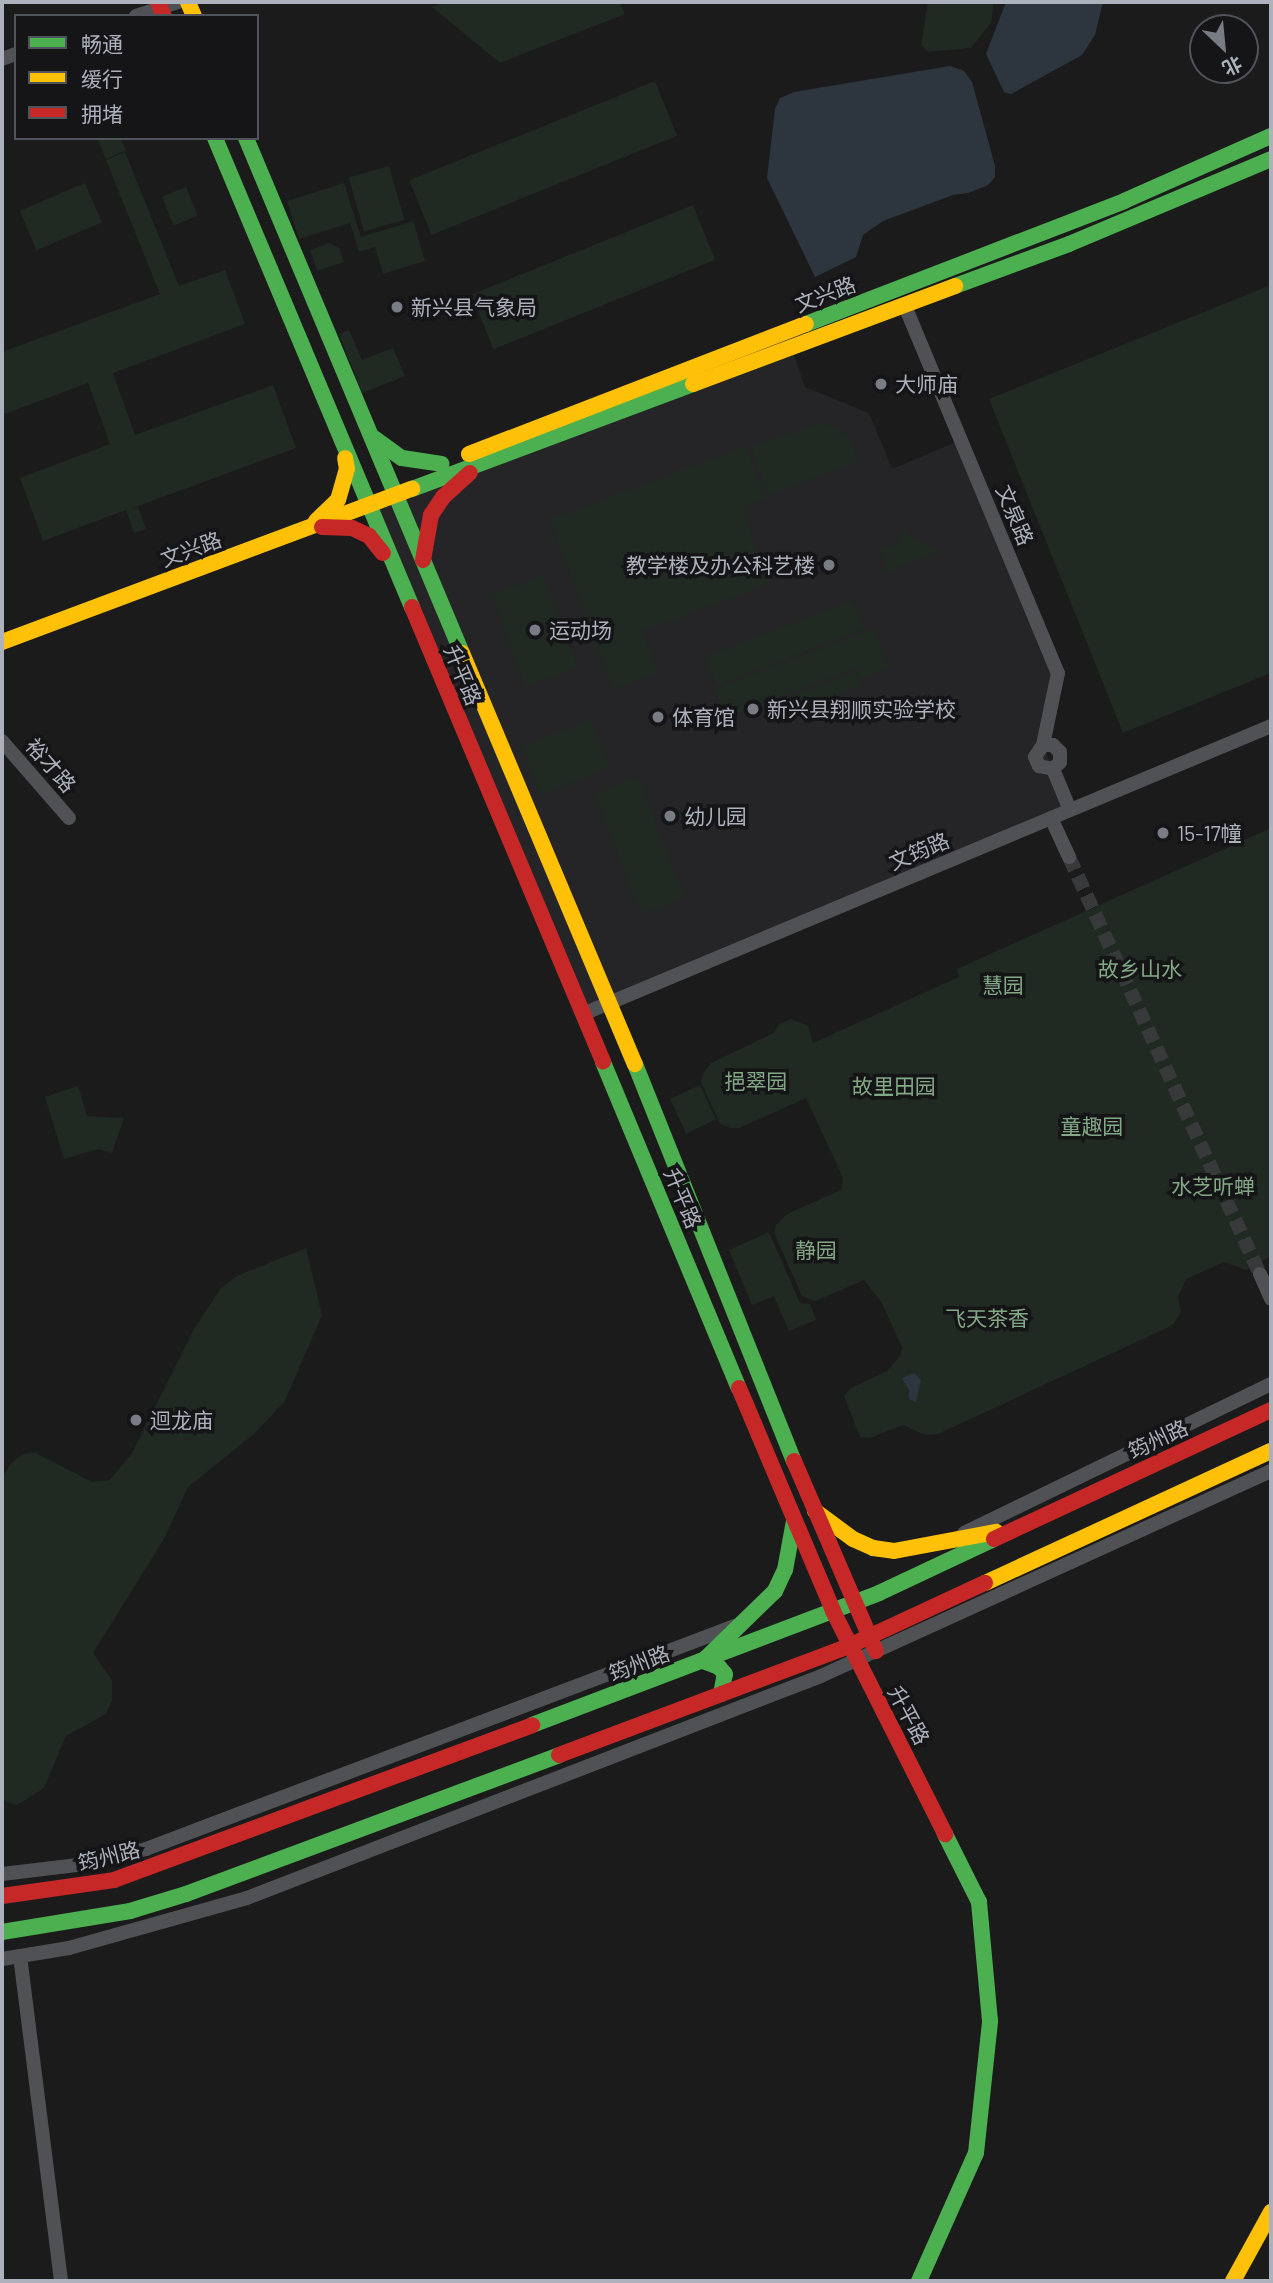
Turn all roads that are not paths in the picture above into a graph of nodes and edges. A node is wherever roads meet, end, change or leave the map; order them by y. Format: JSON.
{"nodes":[{"id":1,"x":178,"y":2,"type":"edge"},
{"id":2,"x":161,"y":8,"type":"edge"},
{"id":3,"x":142,"y":14,"type":"edge"},
{"id":4,"x":1271,"y":136,"type":"edge"},
{"id":5,"x":216,"y":140,"type":"edge"},
{"id":6,"x":247,"y":140,"type":"edge"},
{"id":7,"x":1271,"y":159,"type":"edge"},
{"id":8,"x":905,"y":306,"type":"junction"},
{"id":9,"x":772,"y":346,"type":"junction"},
{"id":10,"x":369,"y":432,"type":"junction"},
{"id":11,"x":341,"y":437,"type":"junction"},
{"id":12,"x":485,"y":462,"type":"junction"},
{"id":13,"x":442,"y":464,"type":"junction"},
{"id":14,"x":396,"y":495,"type":"junction"},
{"id":15,"x":369,"y":505,"type":"junction"},
{"id":16,"x":307,"y":528,"type":"junction"},
{"id":17,"x":423,"y":561,"type":"junction"},
{"id":18,"x":395,"y":566,"type":"junction"},
{"id":19,"x":2,"y":642,"type":"edge"},
{"id":20,"x":1271,"y":726,"type":"edge"},
{"id":21,"x":2,"y":741,"type":"edge"},
{"id":22,"x":1070,"y":810,"type":"junction"},
{"id":23,"x":69,"y":818,"type":"dead end"},
{"id":24,"x":1051,"y":818,"type":"junction"},
{"id":25,"x":1069,"y":857,"type":"tunnel mouth"},
{"id":26,"x":610,"y":1003,"type":"junction"},
{"id":27,"x":583,"y":1014,"type":"junction"},
{"id":28,"x":1260,"y":1274,"type":"tunnel mouth"},
{"id":29,"x":1271,"y":1299,"type":"edge"},
{"id":30,"x":1271,"y":1384,"type":"edge"},
{"id":31,"x":1271,"y":1409,"type":"edge"},
{"id":32,"x":1271,"y":1451,"type":"edge"},
{"id":33,"x":1271,"y":1471,"type":"edge"},
{"id":34,"x":814,"y":1511,"type":"junction"},
{"id":35,"x":794,"y":1520,"type":"junction"},
{"id":36,"x":1017,"y":1528,"type":"junction"},
{"id":37,"x":952,"y":1539,"type":"junction"},
{"id":38,"x":854,"y":1603,"type":"junction"},
{"id":39,"x":833,"y":1611,"type":"junction"},
{"id":40,"x":739,"y":1624,"type":"junction"},
{"id":41,"x":872,"y":1644,"type":"junction"},
{"id":42,"x":852,"y":1653,"type":"junction"},
{"id":43,"x":703,"y":1661,"type":"junction"},
{"id":44,"x":721,"y":1694,"type":"junction"},
{"id":45,"x":2,"y":1874,"type":"edge"},
{"id":46,"x":2,"y":1896,"type":"edge"},
{"id":47,"x":2,"y":1931,"type":"edge"},
{"id":48,"x":20,"y":1956,"type":"junction"},
{"id":49,"x":2,"y":1959,"type":"edge"},
{"id":50,"x":1271,"y":2211,"type":"edge"},
{"id":51,"x":61,"y":2281,"type":"edge"},
{"id":52,"x":919,"y":2281,"type":"edge"},
{"id":53,"x":1233,"y":2281,"type":"edge"}],
"edges":[{"from":1,"to":2,"type":"street"},
{"from":2,"to":3,"type":"street"},
{"from":4,"to":9,"type":"street","name":"文兴路"},
{"from":5,"to":11,"type":"street","name":"升平路"},
{"from":6,"to":10,"type":"street","name":"升平路"},
{"from":7,"to":8,"type":"street","name":"文兴路"},
{"from":8,"to":9,"type":"street","name":"文兴路"},
{"from":8,"to":22,"type":"street","name":"文泉路"},
{"from":9,"to":12,"type":"street","name":"文兴路"},
{"from":9,"to":13,"type":"street","name":"文兴路"},
{"from":10,"to":13,"type":"street"},
{"from":10,"to":14,"type":"street","name":"升平路"},
{"from":11,"to":15,"type":"street","name":"升平路"},
{"from":11,"to":16,"type":"street"},
{"from":12,"to":14,"type":"street","name":"文兴路"},
{"from":12,"to":17,"type":"street"},
{"from":13,"to":14,"type":"street","name":"文兴路"},
{"from":14,"to":15,"type":"street","name":"文兴路"},
{"from":14,"to":17,"type":"street","name":"升平路"},
{"from":15,"to":16,"type":"street","name":"文兴路"},
{"from":15,"to":18,"type":"street","name":"升平路"},
{"from":16,"to":18,"type":"street"},
{"from":16,"to":19,"type":"street","name":"文兴路"},
{"from":17,"to":26,"type":"street","name":"升平路"},
{"from":18,"to":27,"type":"street","name":"升平路"},
{"from":20,"to":22,"type":"street","name":"文筠路"},
{"from":21,"to":23,"type":"street","name":"裕才路"},
{"from":22,"to":24,"type":"street","name":"文筠路"},
{"from":24,"to":25,"type":"street"},
{"from":24,"to":26,"type":"street","name":"文筠路"},
{"from":26,"to":27,"type":"street","name":"文筠路"},
{"from":26,"to":34,"type":"street","name":"升平路"},
{"from":27,"to":35,"type":"street","name":"升平路"},
{"from":28,"to":29,"type":"street"},
{"from":30,"to":37,"type":"street"},
{"from":31,"to":36,"type":"street","name":"筠州路"},
{"from":32,"to":41,"type":"street"},
{"from":33,"to":41,"type":"street"},
{"from":34,"to":37,"type":"street"},
{"from":34,"to":38,"type":"street","name":"升平路"},
{"from":35,"to":39,"type":"street","name":"升平路"},
{"from":35,"to":40,"type":"street"},
{"from":36,"to":37,"type":"street"},
{"from":36,"to":38,"type":"street","name":"筠州路"},
{"from":38,"to":39,"type":"street","name":"筠州路"},
{"from":38,"to":41,"type":"street","name":"升平路"},
{"from":39,"to":42,"type":"street","name":"升平路"},
{"from":39,"to":43,"type":"street","name":"筠州路"},
{"from":40,"to":43,"type":"street"},
{"from":40,"to":45,"type":"street"},
{"from":41,"to":42,"type":"street"},
{"from":42,"to":44,"type":"street"},
{"from":42,"to":48,"type":"street"},
{"from":42,"to":52,"type":"street","name":"升平路"},
{"from":43,"to":44,"type":"street"},
{"from":43,"to":46,"type":"street","name":"筠州路"},
{"from":44,"to":47,"type":"street"},
{"from":48,"to":49,"type":"street"},
{"from":48,"to":51,"type":"street"},
{"from":50,"to":53,"type":"street"}]}
